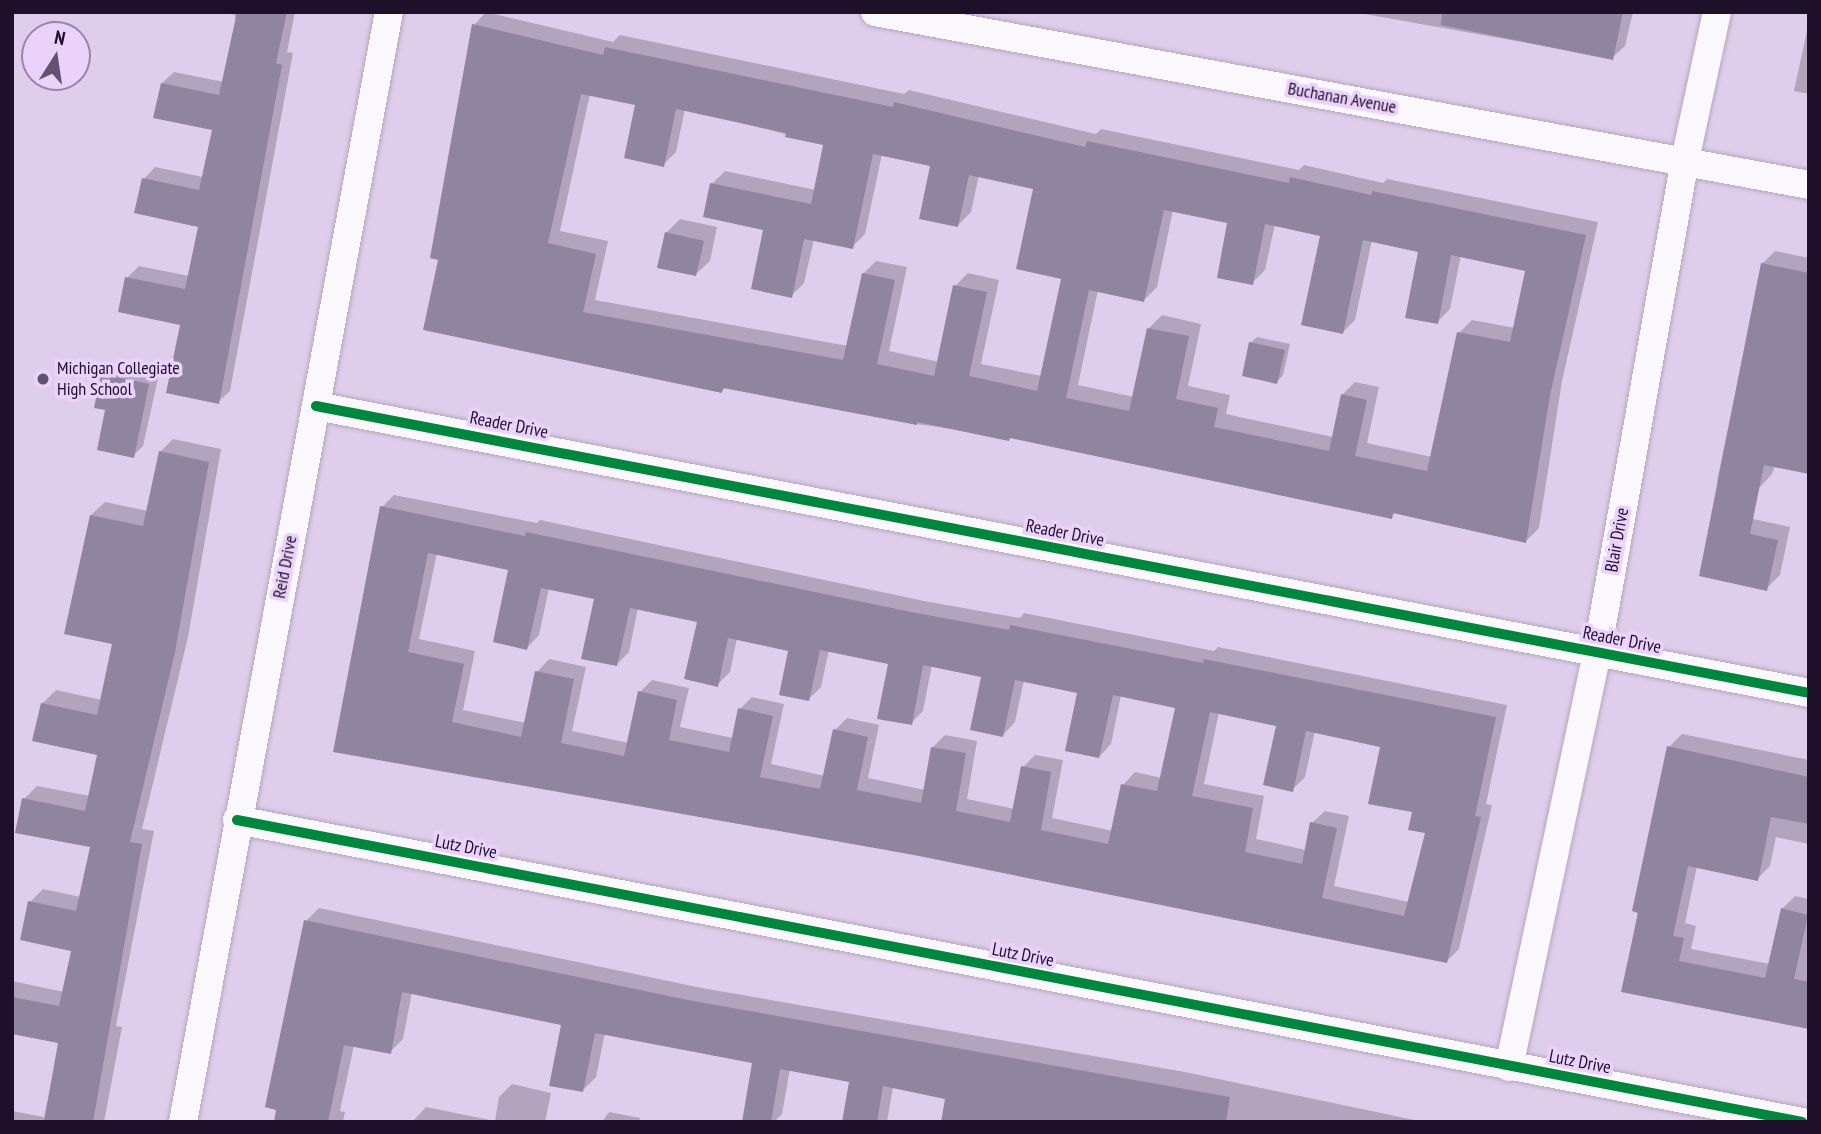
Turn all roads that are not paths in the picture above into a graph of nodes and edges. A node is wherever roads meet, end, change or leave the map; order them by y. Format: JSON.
{"nodes":[{"id":1,"x":389,"y":12,"type":"edge"},
{"id":2,"x":876,"y":12,"type":"edge"},
{"id":3,"x":1717,"y":12,"type":"edge"},
{"id":4,"x":1685,"y":160,"type":"junction"},
{"id":5,"x":1809,"y":185,"type":"edge"},
{"id":6,"x":316,"y":406,"type":"junction"},
{"id":7,"x":1597,"y":653,"type":"junction"},
{"id":8,"x":1809,"y":693,"type":"edge"},
{"id":9,"x":237,"y":820,"type":"junction"},
{"id":10,"x":1509,"y":1067,"type":"junction"},
{"id":11,"x":183,"y":1122,"type":"edge"},
{"id":12,"x":1802,"y":1122,"type":"edge"}],
"edges":[{"from":1,"to":6,"type":"street","name":"Reid Drive"},
{"from":2,"to":4,"type":"street","name":"Buchanan Avenue"},
{"from":3,"to":4,"type":"street","name":"Blair Drive"},
{"from":4,"to":5,"type":"street","name":"Buchanan Avenue"},
{"from":4,"to":7,"type":"street","name":"Blair Drive"},
{"from":6,"to":7,"type":"street","name":"Reader Drive"},
{"from":6,"to":9,"type":"street","name":"Reid Drive"},
{"from":7,"to":8,"type":"street","name":"Reader Drive"},
{"from":7,"to":10,"type":"street","name":"Blair Drive"},
{"from":9,"to":10,"type":"street","name":"Lutz Drive"},
{"from":9,"to":11,"type":"street","name":"Reid Drive"},
{"from":10,"to":12,"type":"street","name":"Lutz Drive"}]}
